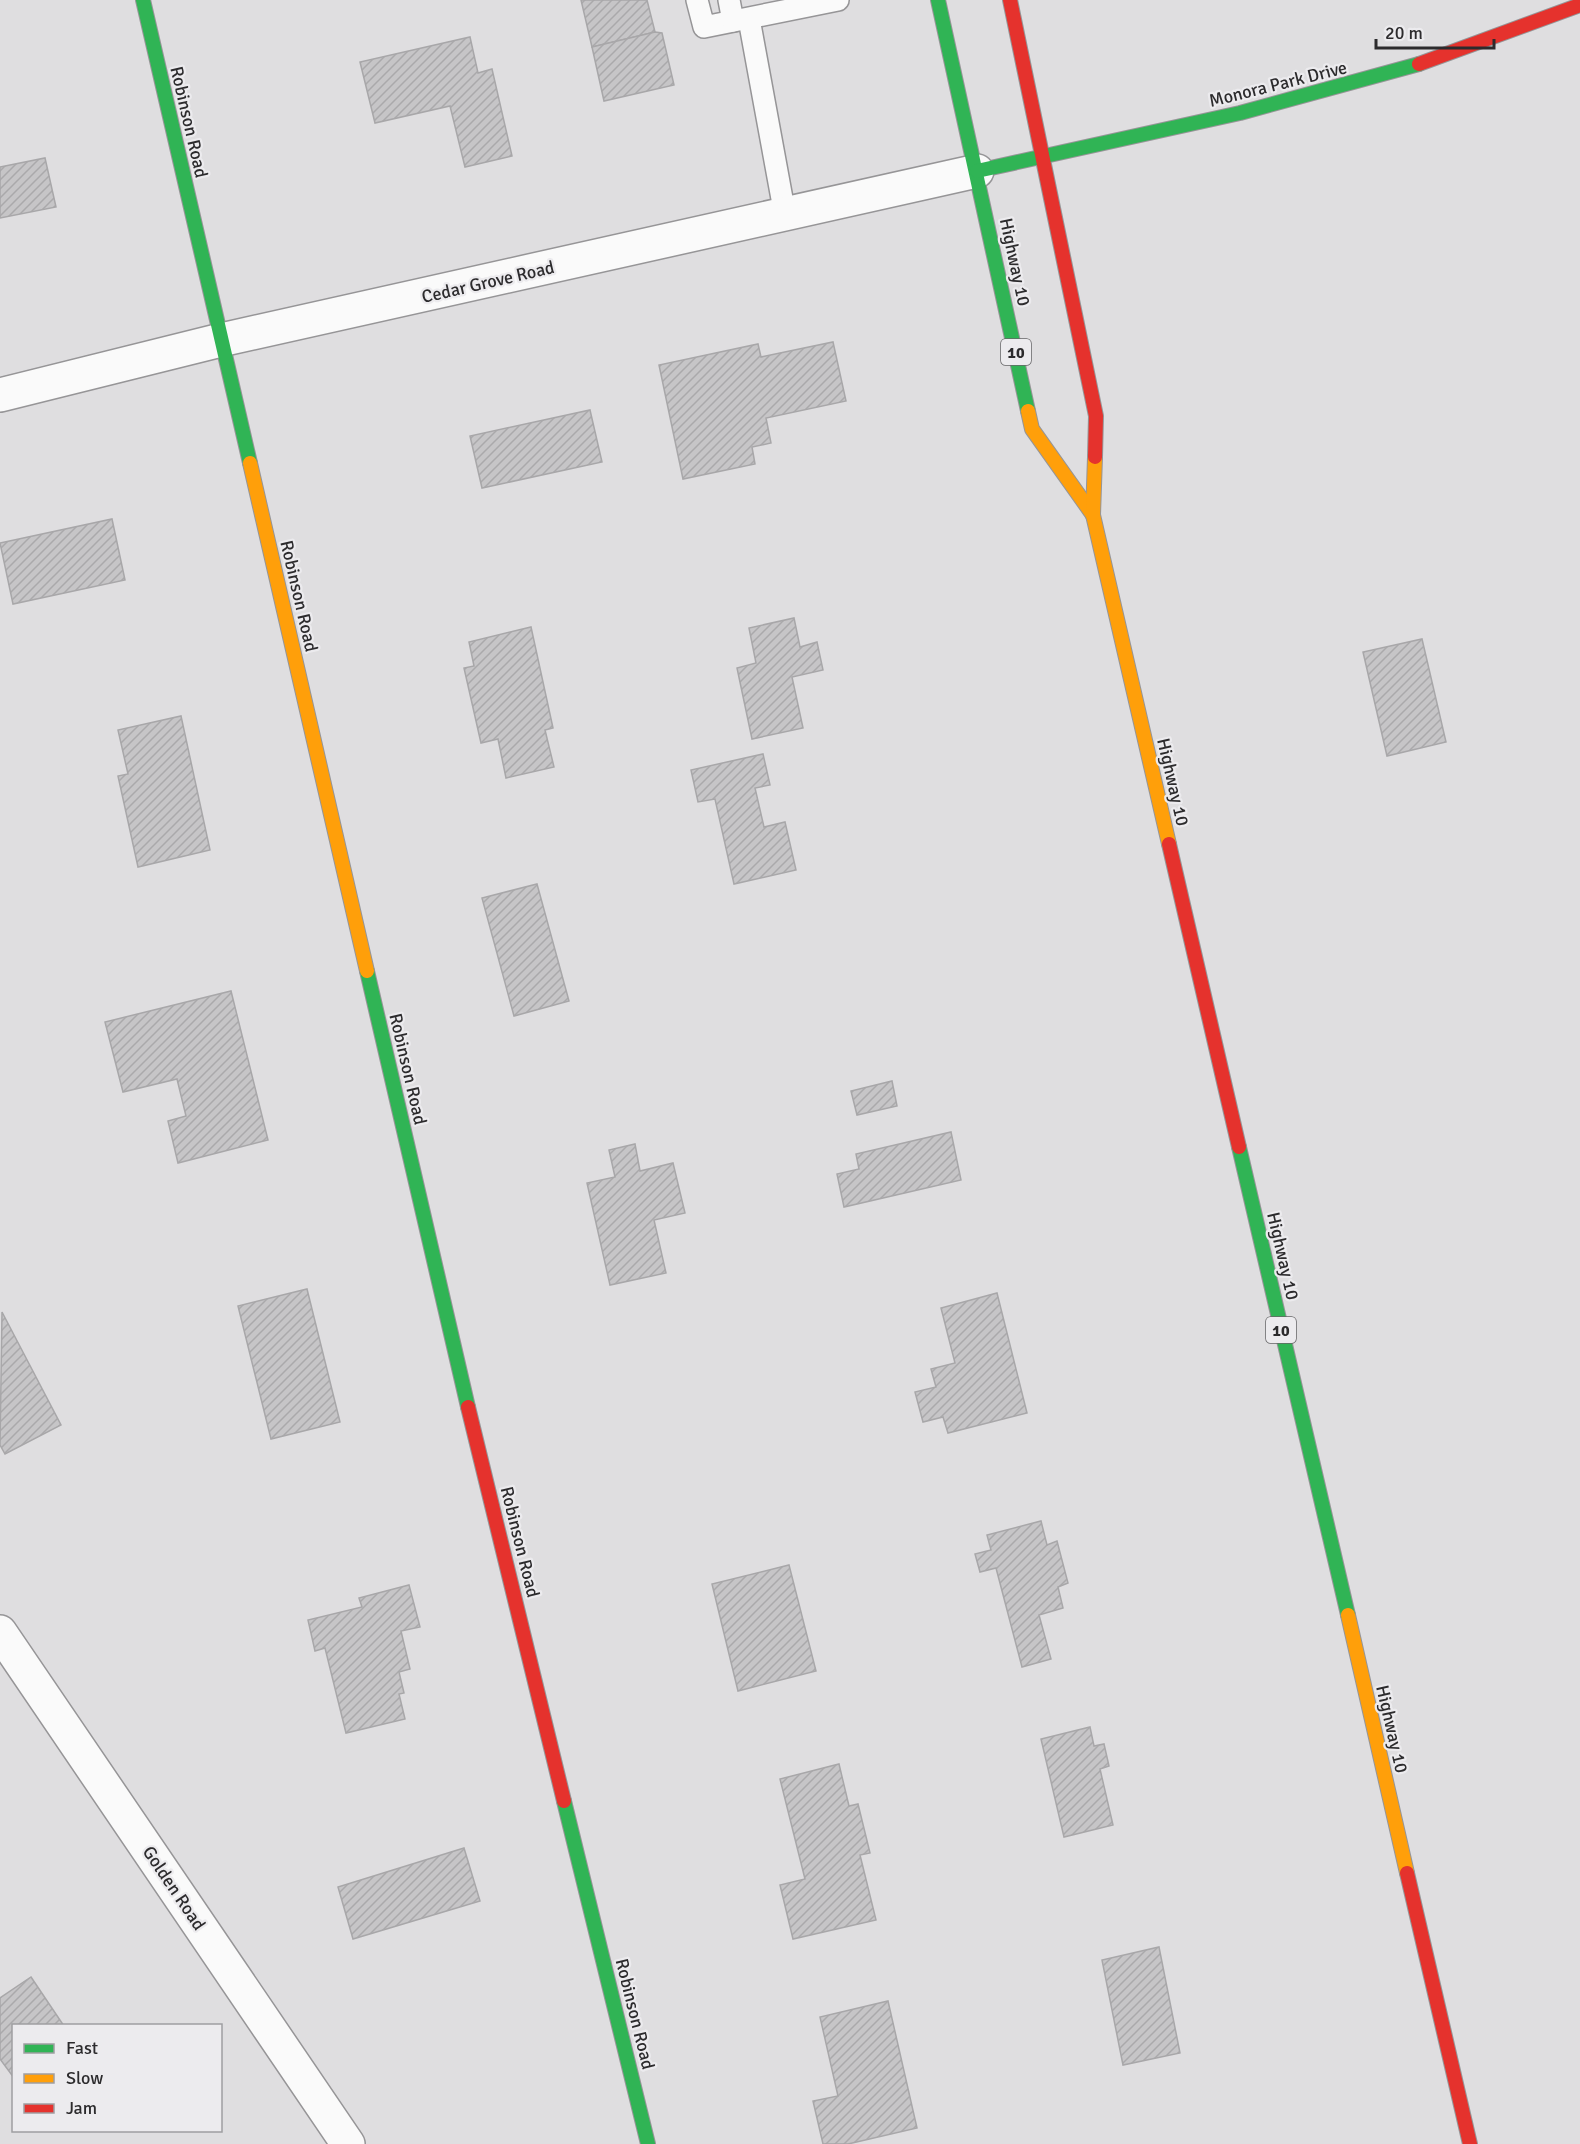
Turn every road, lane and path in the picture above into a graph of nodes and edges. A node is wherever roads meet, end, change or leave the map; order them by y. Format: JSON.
{"nodes":[{"id":1,"x":143,"y":0,"type":"edge"},
{"id":2,"x":697,"y":0,"type":"edge"},
{"id":3,"x":729,"y":0,"type":"edge"},
{"id":4,"x":834,"y":0,"type":"edge"},
{"id":5,"x":938,"y":0,"type":"edge"},
{"id":6,"x":1010,"y":0,"type":"edge"},
{"id":7,"x":1580,"y":5,"type":"edge"},
{"id":8,"x":774,"y":6,"type":"edge"},
{"id":9,"x":741,"y":20,"type":"junction"},
{"id":10,"x":1043,"y":157,"type":"junction"},
{"id":11,"x":977,"y":171,"type":"junction"},
{"id":12,"x":785,"y":215,"type":"junction"},
{"id":13,"x":221,"y":340,"type":"junction"},
{"id":14,"x":0,"y":395,"type":"edge"},
{"id":15,"x":1093,"y":515,"type":"junction"},
{"id":16,"x":0,"y":1632,"type":"edge"},
{"id":17,"x":348,"y":2144,"type":"edge"},
{"id":18,"x":648,"y":2144,"type":"edge"},
{"id":19,"x":1470,"y":2144,"type":"edge"}],
"edges":[{"from":1,"to":13,"type":"main road","name":"Robinson Road"},
{"from":2,"to":9,"type":"lane"},
{"from":3,"to":9,"type":"lane"},
{"from":4,"to":8,"type":"lane"},
{"from":5,"to":11,"type":"main road","name":"Highway 10","number":"10"},
{"from":6,"to":10,"type":"main road","name":"Highway 10","number":"10"},
{"from":7,"to":10,"type":"main road","name":"Monora Park Drive"},
{"from":8,"to":9,"type":"lane"},
{"from":9,"to":12,"type":"lane"},
{"from":10,"to":11,"type":"main road","name":"Monora Park Drive"},
{"from":10,"to":15,"type":"main road","name":"Highway 10","number":"10"},
{"from":11,"to":12,"type":"street","name":"Cedar Grove Road"},
{"from":11,"to":15,"type":"main road","name":"Highway 10","number":"10"},
{"from":12,"to":13,"type":"street","name":"Cedar Grove Road"},
{"from":13,"to":14,"type":"street","name":"Cedar Grove Road"},
{"from":13,"to":18,"type":"main road","name":"Robinson Road"},
{"from":15,"to":19,"type":"main road","name":"Highway 10","number":"10"},
{"from":16,"to":17,"type":"street","name":"Golden Road"}]}
